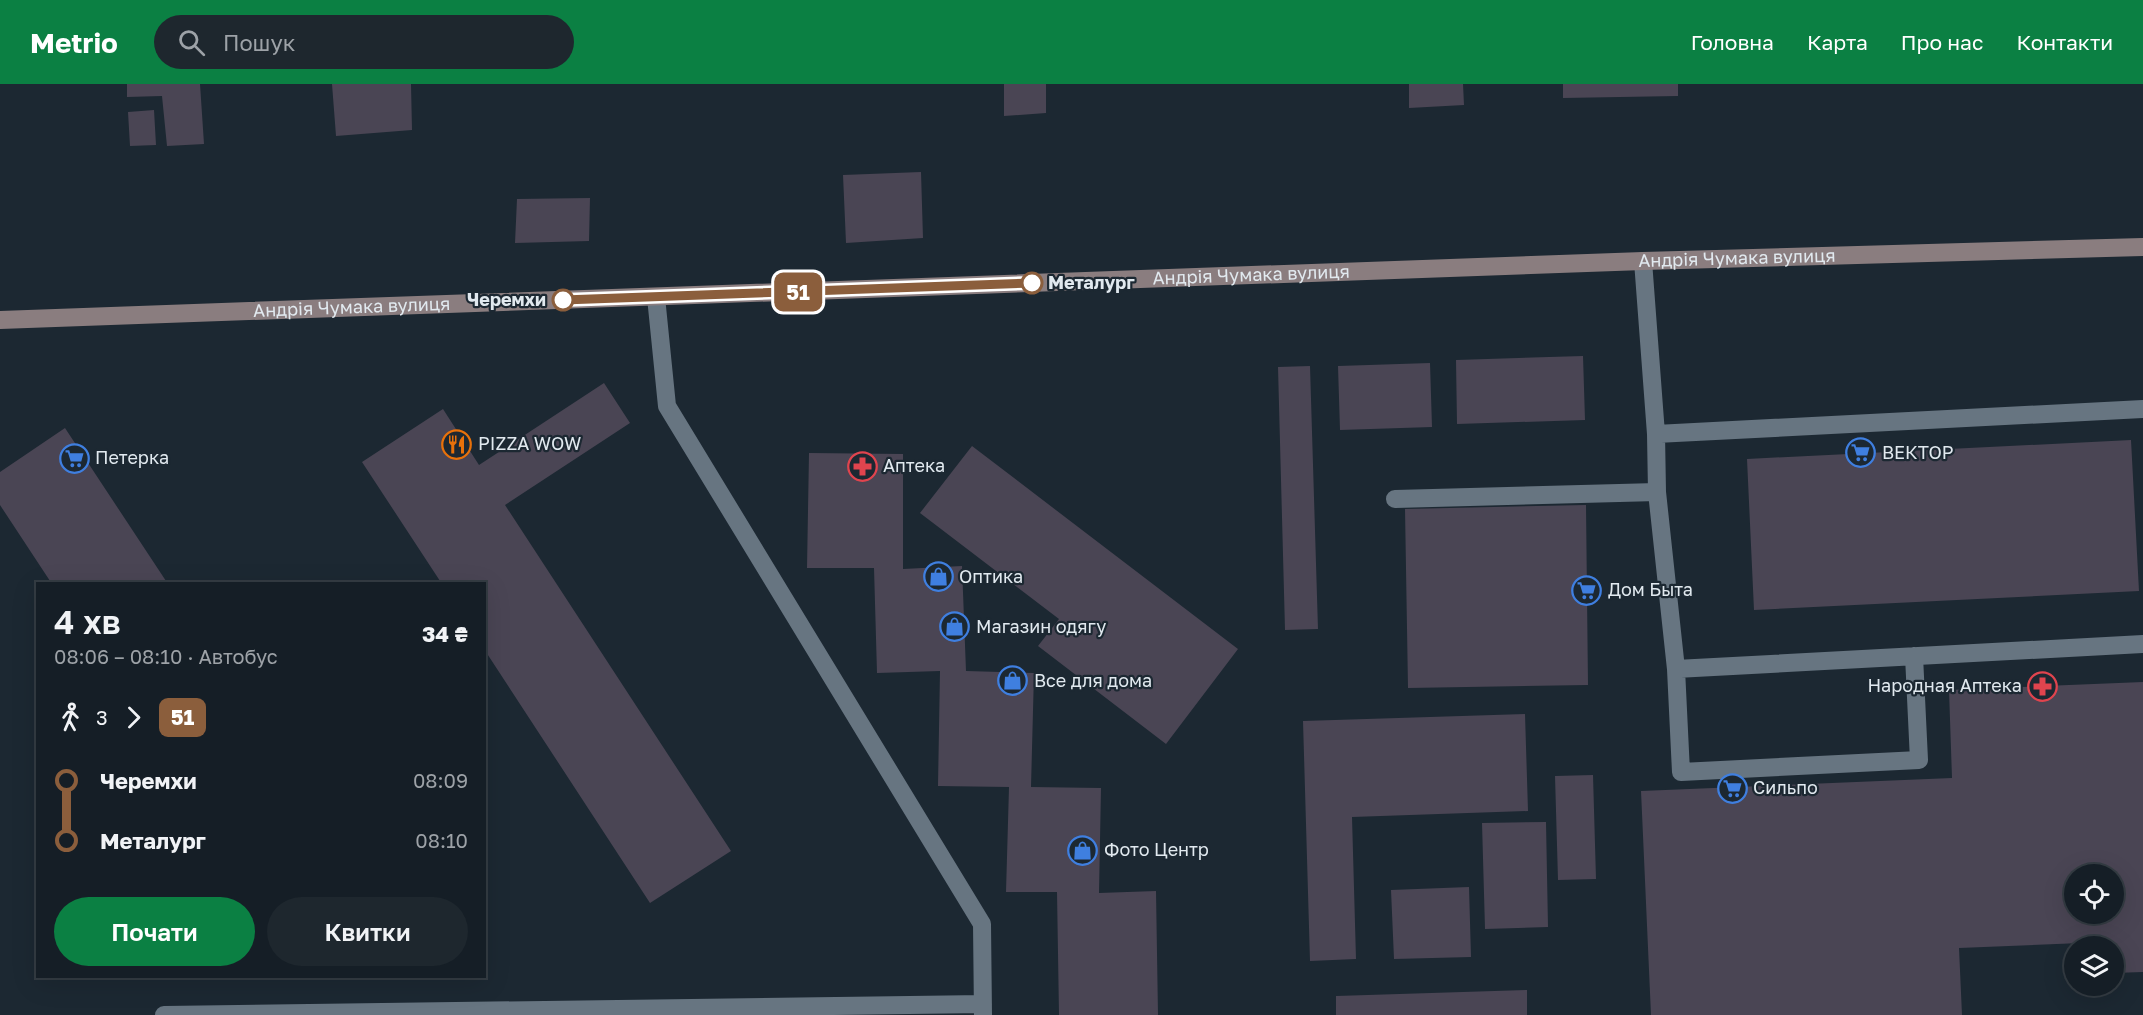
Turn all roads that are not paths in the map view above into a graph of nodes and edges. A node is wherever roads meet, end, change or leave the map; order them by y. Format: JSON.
{"nodes":[{"id":1,"x":2143,"y":247,"type":"edge"},
{"id":2,"x":1643,"y":261,"type":"junction"},
{"id":3,"x":656,"y":297,"type":"junction"},
{"id":4,"x":0,"y":320,"type":"edge"},
{"id":5,"x":2143,"y":409,"type":"edge"},
{"id":6,"x":1656,"y":434,"type":"junction"},
{"id":7,"x":1658,"y":492,"type":"junction"},
{"id":8,"x":1395,"y":499,"type":"dead end"},
{"id":9,"x":2143,"y":644,"type":"edge"},
{"id":10,"x":1914,"y":656,"type":"junction"},
{"id":11,"x":1676,"y":669,"type":"junction"},
{"id":12,"x":983,"y":1010,"type":"edge"},
{"id":13,"x":164,"y":1015,"type":"edge"}],
"edges":[{"from":1,"to":2,"type":"street","name":"Андрія Чумака вулиця"},
{"from":2,"to":3,"type":"street","name":"Андрія Чумака вулиця"},
{"from":2,"to":6,"type":"lane"},
{"from":3,"to":4,"type":"street","name":"Андрія Чумака вулиця"},
{"from":3,"to":12,"type":"lane"},
{"from":5,"to":6,"type":"lane"},
{"from":6,"to":7,"type":"lane"},
{"from":7,"to":8,"type":"lane"},
{"from":7,"to":11,"type":"lane"},
{"from":9,"to":10,"type":"lane"},
{"from":10,"to":11,"type":"lane"},
{"from":10,"to":11,"type":"lane"},
{"from":12,"to":13,"type":"lane"}]}
